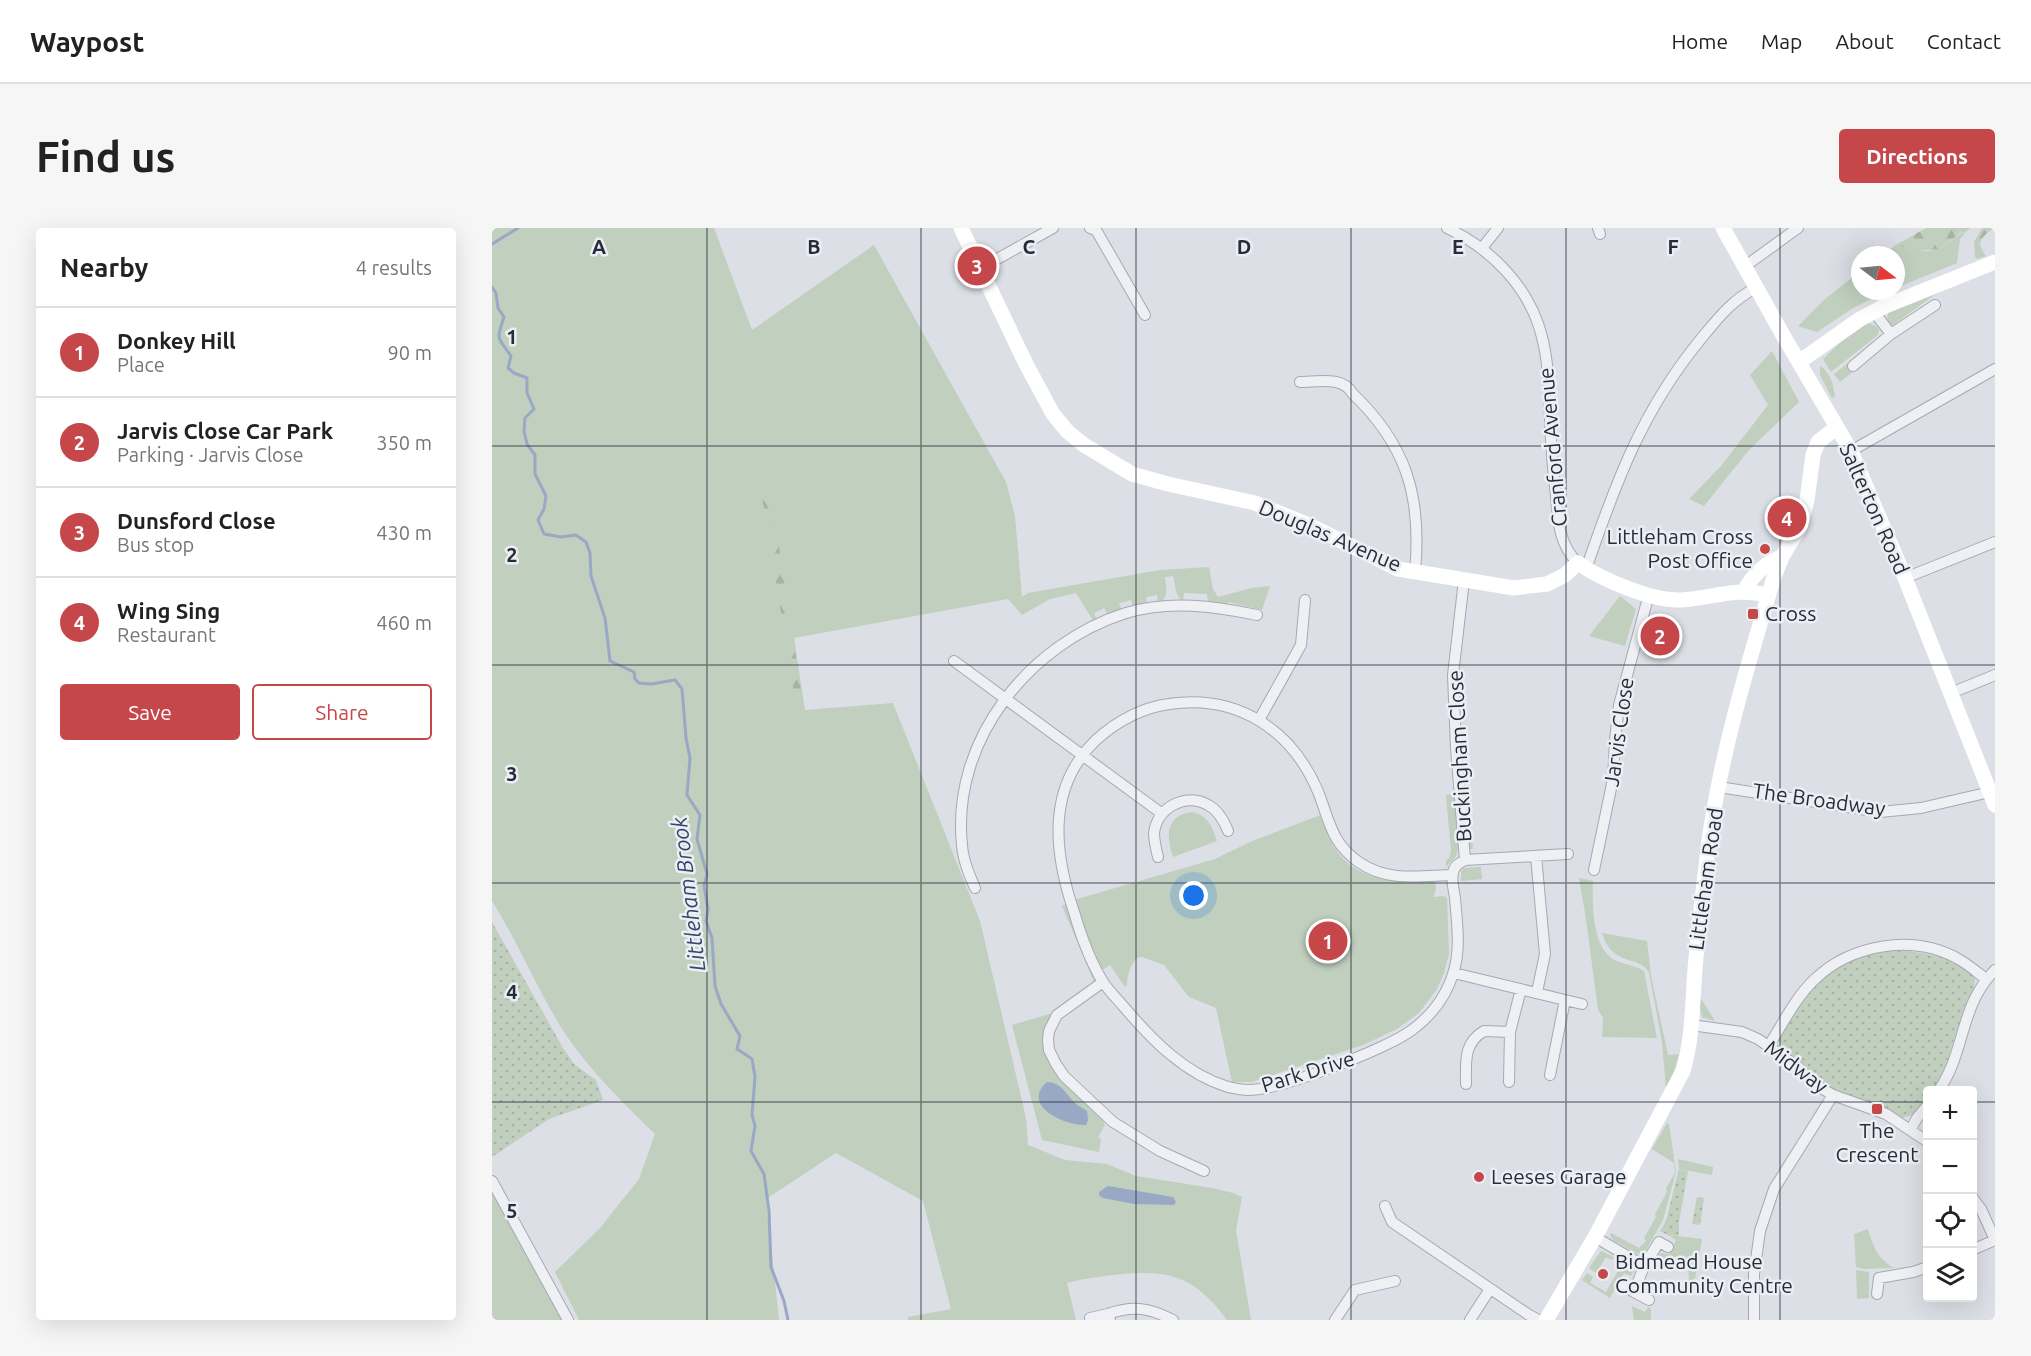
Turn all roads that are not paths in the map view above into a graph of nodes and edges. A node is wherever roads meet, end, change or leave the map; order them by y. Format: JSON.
{"nodes":[{"id":1,"x":961,"y":228,"type":"edge"},
{"id":2,"x":1053,"y":228,"type":"edge"},
{"id":3,"x":1090,"y":228,"type":"edge"},
{"id":4,"x":1447,"y":228,"type":"edge"},
{"id":5,"x":1498,"y":228,"type":"edge"},
{"id":6,"x":1723,"y":228,"type":"edge"},
{"id":7,"x":1798,"y":228,"type":"edge"},
{"id":8,"x":1482,"y":249,"type":"junction"},
{"id":9,"x":1995,"y":262,"type":"edge"},
{"id":10,"x":1744,"y":267,"type":"junction"},
{"id":11,"x":981,"y":268,"type":"junction"},
{"id":12,"x":1757,"y":287,"type":"junction"},
{"id":13,"x":1935,"y":305,"type":"dead end"},
{"id":14,"x":1874,"y":312,"type":"junction"},
{"id":15,"x":1145,"y":315,"type":"dead end"},
{"id":16,"x":1891,"y":334,"type":"junction"},
{"id":17,"x":1798,"y":362,"type":"junction"},
{"id":18,"x":1853,"y":366,"type":"dead end"},
{"id":19,"x":1995,"y":369,"type":"edge"},
{"id":20,"x":1300,"y":382,"type":"dead end"},
{"id":21,"x":1837,"y":427,"type":"junction"},
{"id":22,"x":1851,"y":451,"type":"junction"},
{"id":23,"x":1995,"y":542,"type":"edge"},
{"id":24,"x":1782,"y":557,"type":"junction"},
{"id":25,"x":1582,"y":566,"type":"junction"},
{"id":26,"x":1415,"y":572,"type":"junction"},
{"id":27,"x":1905,"y":578,"type":"junction"},
{"id":28,"x":1464,"y":580,"type":"junction"},
{"id":29,"x":1744,"y":591,"type":"junction"},
{"id":30,"x":1649,"y":594,"type":"junction"},
{"id":31,"x":1768,"y":595,"type":"junction"},
{"id":32,"x":1305,"y":600,"type":"dead end"},
{"id":33,"x":1257,"y":615,"type":"dead end"},
{"id":34,"x":954,"y":661,"type":"dead end"},
{"id":35,"x":1995,"y":675,"type":"edge"},
{"id":36,"x":1951,"y":693,"type":"junction"},
{"id":37,"x":1005,"y":699,"type":"junction"},
{"id":38,"x":1259,"y":720,"type":"junction"},
{"id":39,"x":1083,"y":755,"type":"junction"},
{"id":40,"x":1719,"y":787,"type":"junction"},
{"id":41,"x":1992,"y":799,"type":"edge"},
{"id":42,"x":1161,"y":813,"type":"junction"},
{"id":43,"x":1228,"y":831,"type":"dead end"},
{"id":44,"x":1568,"y":854,"type":"dead end"},
{"id":45,"x":1536,"y":856,"type":"junction"},
{"id":46,"x":1158,"y":857,"type":"dead end"},
{"id":47,"x":1465,"y":860,"type":"junction"},
{"id":48,"x":1594,"y":870,"type":"dead end"},
{"id":49,"x":1452,"y":875,"type":"junction"},
{"id":50,"x":975,"y":888,"type":"dead end"},
{"id":51,"x":1995,"y":970,"type":"edge"},
{"id":52,"x":1454,"y":973,"type":"junction"},
{"id":53,"x":1986,"y":979,"type":"junction"},
{"id":54,"x":1103,"y":982,"type":"junction"},
{"id":55,"x":1521,"y":989,"type":"junction"},
{"id":56,"x":1537,"y":992,"type":"junction"},
{"id":57,"x":1565,"y":1000,"type":"junction"},
{"id":58,"x":1582,"y":1004,"type":"dead end"},
{"id":59,"x":1691,"y":1025,"type":"junction"},
{"id":60,"x":1510,"y":1032,"type":"junction"},
{"id":61,"x":1769,"y":1045,"type":"junction"},
{"id":62,"x":1550,"y":1076,"type":"dead end"},
{"id":63,"x":1509,"y":1082,"type":"dead end"},
{"id":64,"x":1466,"y":1084,"type":"dead end"},
{"id":65,"x":1941,"y":1086,"type":"edge"},
{"id":66,"x":1833,"y":1095,"type":"junction"},
{"id":67,"x":1923,"y":1111,"type":"edge"},
{"id":68,"x":1911,"y":1129,"type":"junction"},
{"id":69,"x":1925,"y":1140,"type":"edge"},
{"id":70,"x":1204,"y":1171,"type":"dead end"},
{"id":71,"x":492,"y":1181,"type":"edge"},
{"id":72,"x":1386,"y":1206,"type":"dead end"},
{"id":73,"x":1977,"y":1206,"type":"edge"},
{"id":74,"x":1595,"y":1237,"type":"junction"},
{"id":75,"x":1995,"y":1240,"type":"edge"},
{"id":76,"x":1668,"y":1246,"type":"dead end"},
{"id":77,"x":1977,"y":1248,"type":"edge"},
{"id":78,"x":1644,"y":1266,"type":"junction"},
{"id":79,"x":1923,"y":1269,"type":"edge"},
{"id":80,"x":1395,"y":1281,"type":"dead end"},
{"id":81,"x":1620,"y":1284,"type":"dead end"},
{"id":82,"x":1490,"y":1289,"type":"junction"},
{"id":83,"x":1634,"y":1292,"type":"junction"},
{"id":84,"x":1877,"y":1294,"type":"dead end"},
{"id":85,"x":1649,"y":1300,"type":"dead end"},
{"id":86,"x":1109,"y":1317,"type":"edge"},
{"id":87,"x":1090,"y":1318,"type":"edge"},
{"id":88,"x":568,"y":1320,"type":"edge"},
{"id":89,"x":1173,"y":1320,"type":"edge"},
{"id":90,"x":1335,"y":1320,"type":"edge"},
{"id":91,"x":1470,"y":1320,"type":"edge"},
{"id":92,"x":1539,"y":1320,"type":"edge"},
{"id":93,"x":1546,"y":1320,"type":"edge"},
{"id":94,"x":1754,"y":1320,"type":"edge"}],
"edges":[{"from":1,"to":11,"type":"street","name":"Douglas Avenue"},
{"from":2,"to":11,"type":"street"},
{"from":3,"to":15,"type":"street"},
{"from":4,"to":8,"type":"street","name":"Cranford Avenue"},
{"from":5,"to":8,"type":"street"},
{"from":6,"to":10,"type":"street","name":"Salterton Road"},
{"from":7,"to":10,"type":"street"},
{"from":8,"to":25,"type":"street","name":"Cranford Avenue"},
{"from":9,"to":14,"type":"street"},
{"from":10,"to":12,"type":"street","name":"Salterton Road"},
{"from":11,"to":26,"type":"street","name":"Douglas Avenue"},
{"from":12,"to":17,"type":"street","name":"Salterton Road"},
{"from":12,"to":25,"type":"street"},
{"from":13,"to":16,"type":"street"},
{"from":14,"to":16,"type":"street"},
{"from":14,"to":17,"type":"street"},
{"from":16,"to":18,"type":"street"},
{"from":17,"to":21,"type":"street","name":"Salterton Road"},
{"from":19,"to":22,"type":"street"},
{"from":20,"to":26,"type":"street"},
{"from":21,"to":22,"type":"street","name":"Salterton Road"},
{"from":21,"to":24,"type":"street","name":"Littleham Road"},
{"from":22,"to":27,"type":"street","name":"Salterton Road"},
{"from":23,"to":27,"type":"street"},
{"from":24,"to":29,"type":"street"},
{"from":24,"to":31,"type":"street","name":"Littleham Road"},
{"from":25,"to":28,"type":"street","name":"Douglas Avenue"},
{"from":25,"to":30,"type":"street"},
{"from":26,"to":28,"type":"street","name":"Douglas Avenue"},
{"from":27,"to":36,"type":"street","name":"Salterton Road"},
{"from":28,"to":47,"type":"street","name":"Buckingham Close"},
{"from":29,"to":30,"type":"street"},
{"from":29,"to":31,"type":"street"},
{"from":30,"to":48,"type":"street","name":"Jarvis Close"},
{"from":31,"to":40,"type":"street","name":"Littleham Road"},
{"from":32,"to":38,"type":"street"},
{"from":33,"to":37,"type":"street"},
{"from":34,"to":37,"type":"street"},
{"from":35,"to":36,"type":"street"},
{"from":36,"to":41,"type":"street","name":"Salterton Road"},
{"from":37,"to":39,"type":"street"},
{"from":37,"to":50,"type":"street"},
{"from":38,"to":39,"type":"street","name":"Park Drive"},
{"from":38,"to":49,"type":"street","name":"Park Drive"},
{"from":39,"to":42,"type":"street"},
{"from":39,"to":54,"type":"street","name":"Park Drive"},
{"from":40,"to":41,"type":"street","name":"The Broadway"},
{"from":40,"to":59,"type":"street","name":"Littleham Road"},
{"from":42,"to":43,"type":"street"},
{"from":42,"to":46,"type":"street"},
{"from":44,"to":45,"type":"street"},
{"from":45,"to":47,"type":"street"},
{"from":45,"to":56,"type":"street"},
{"from":47,"to":49,"type":"street"},
{"from":49,"to":52,"type":"street","name":"Park Drive"},
{"from":51,"to":53,"type":"street"},
{"from":52,"to":54,"type":"street","name":"Park Drive"},
{"from":52,"to":55,"type":"street"},
{"from":53,"to":61,"type":"street"},
{"from":53,"to":65,"type":"street"},
{"from":54,"to":70,"type":"street"},
{"from":55,"to":56,"type":"street"},
{"from":55,"to":60,"type":"street"},
{"from":56,"to":57,"type":"street"},
{"from":57,"to":58,"type":"street"},
{"from":57,"to":62,"type":"street"},
{"from":59,"to":61,"type":"street","name":"Midway"},
{"from":59,"to":74,"type":"street","name":"Littleham Road"},
{"from":60,"to":63,"type":"street"},
{"from":60,"to":64,"type":"street"},
{"from":61,"to":66,"type":"street","name":"Midway"},
{"from":66,"to":68,"type":"street","name":"Midway"},
{"from":66,"to":94,"type":"street"},
{"from":67,"to":68,"type":"street"},
{"from":68,"to":69,"type":"street","name":"Midway"},
{"from":71,"to":88,"type":"street"},
{"from":72,"to":82,"type":"street"},
{"from":73,"to":75,"type":"street"},
{"from":74,"to":78,"type":"street"},
{"from":74,"to":93,"type":"street","name":"Littleham Road"},
{"from":75,"to":77,"type":"street"},
{"from":76,"to":78,"type":"street"},
{"from":78,"to":83,"type":"street"},
{"from":79,"to":84,"type":"street"},
{"from":80,"to":90,"type":"street"},
{"from":81,"to":83,"type":"street"},
{"from":82,"to":91,"type":"street"},
{"from":82,"to":92,"type":"street"},
{"from":83,"to":85,"type":"street"},
{"from":86,"to":87,"type":"street"},
{"from":86,"to":89,"type":"street"}]}
